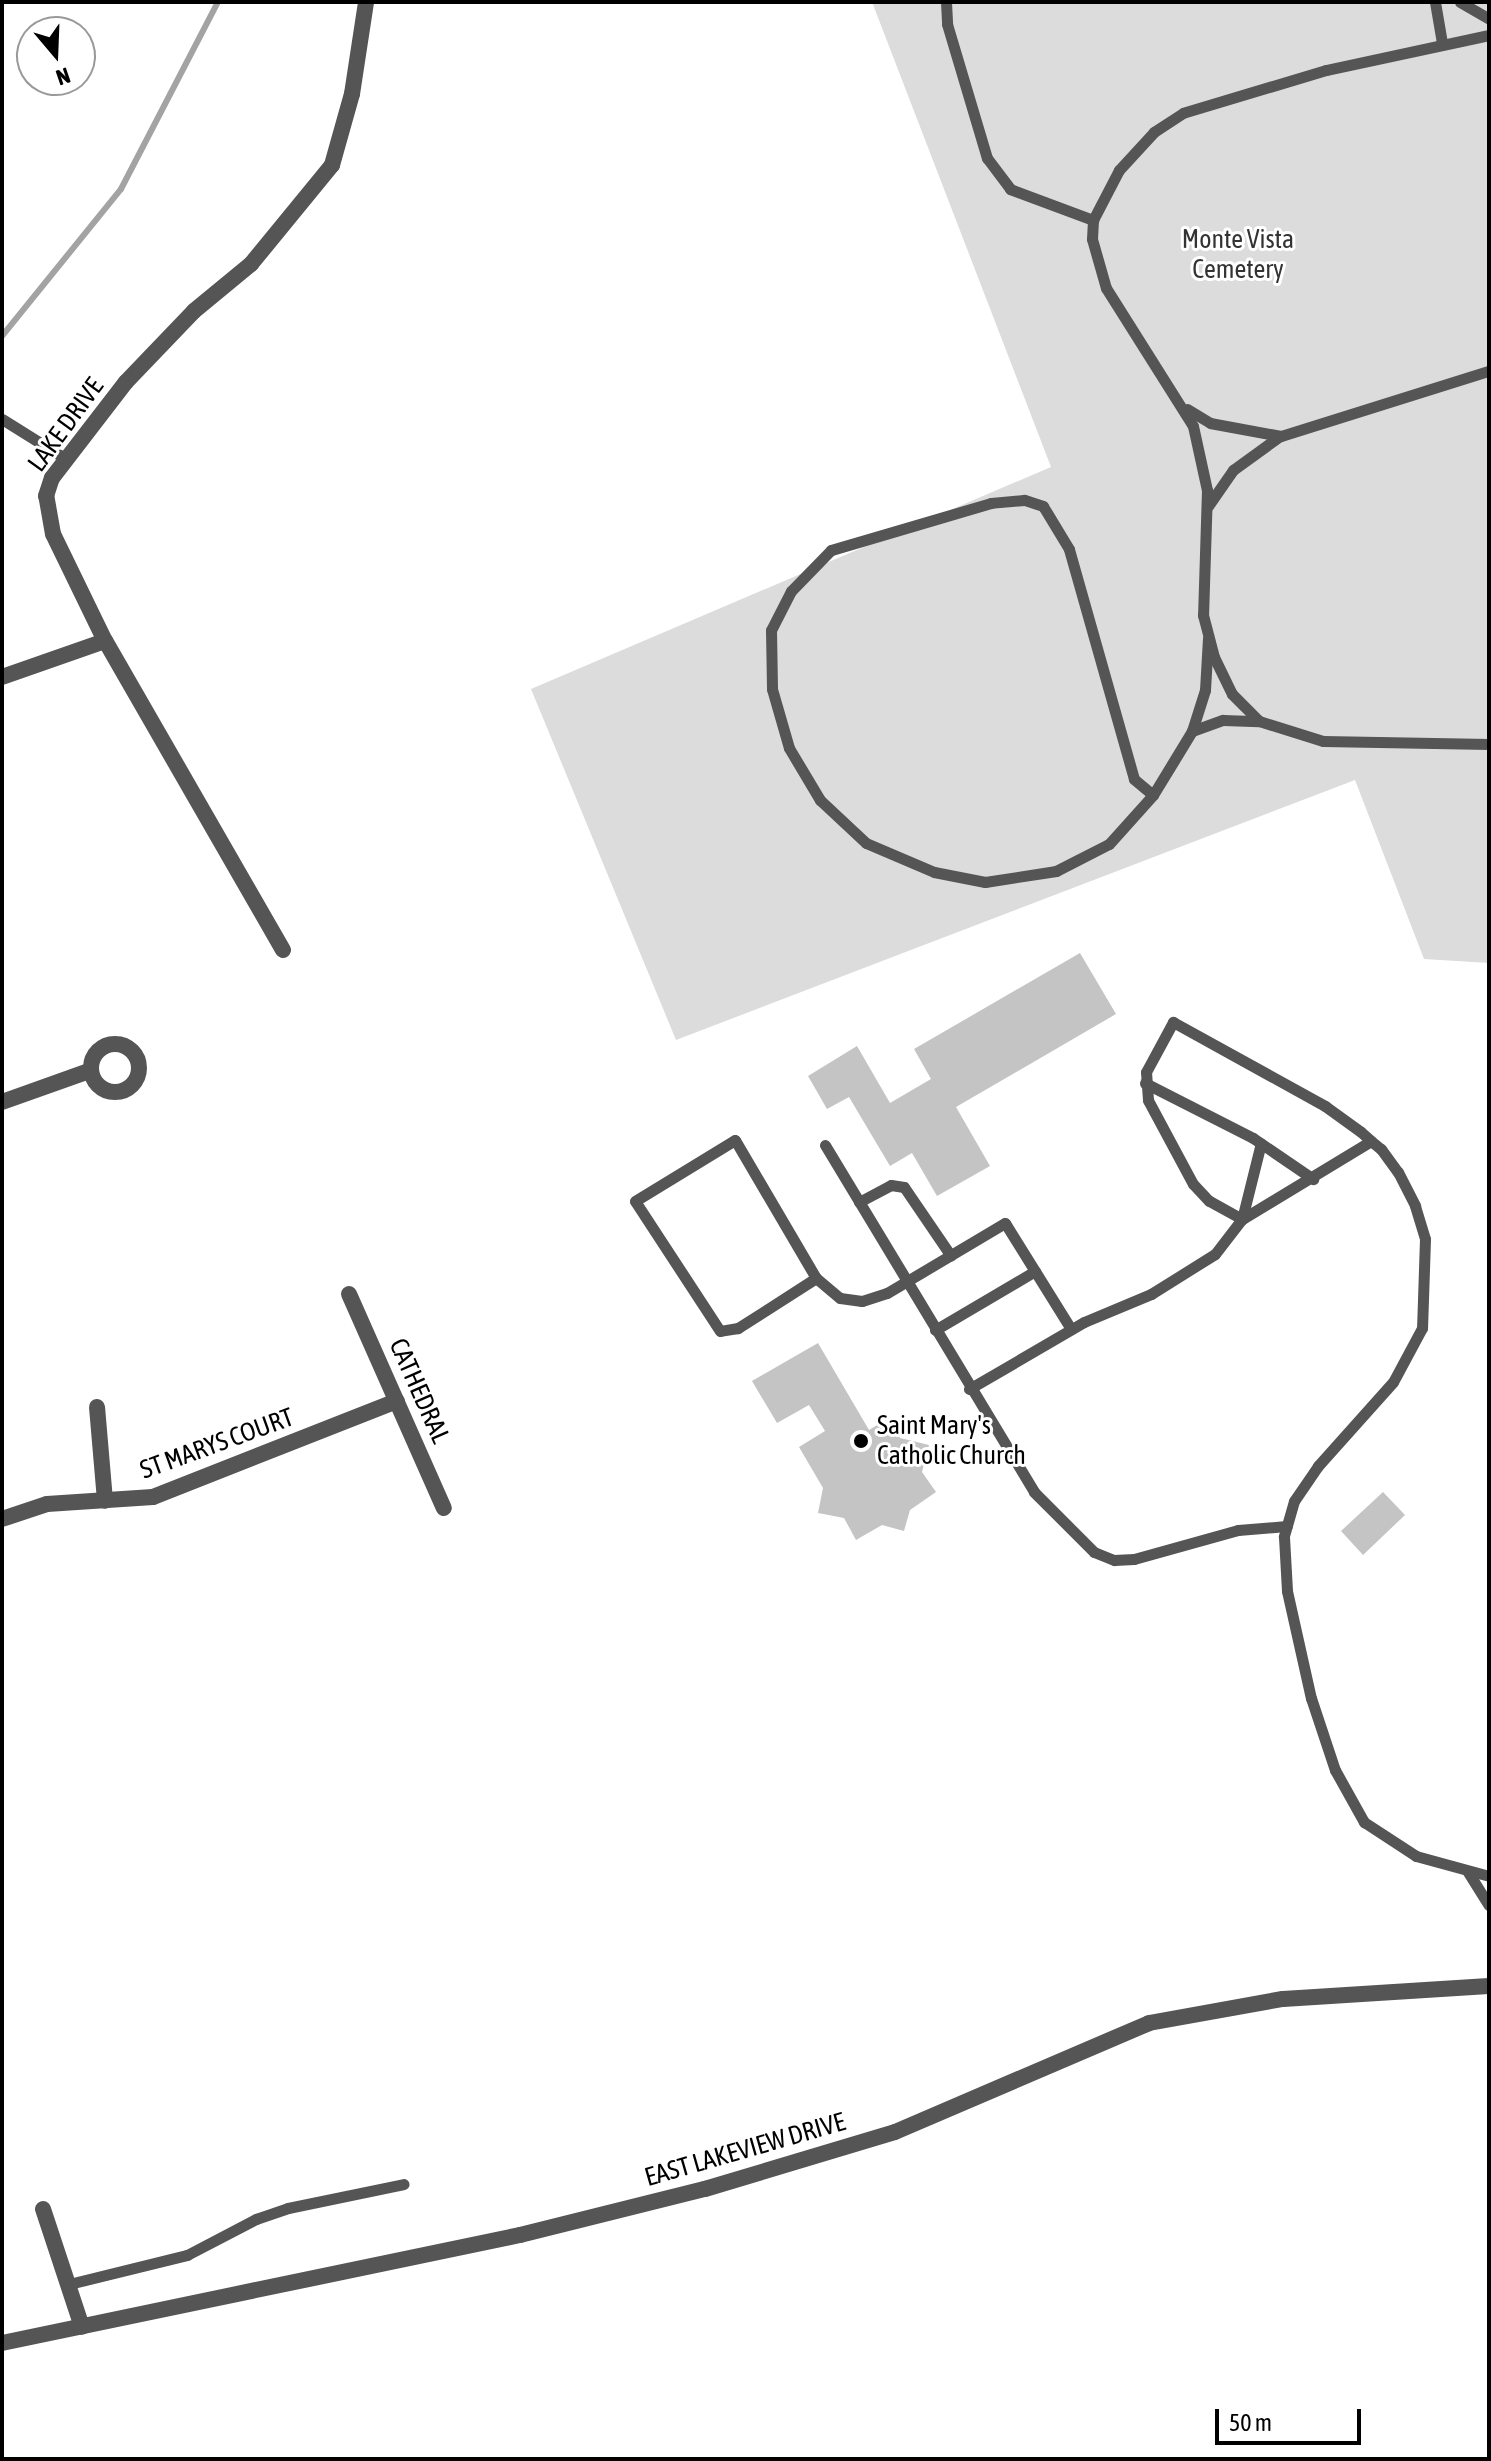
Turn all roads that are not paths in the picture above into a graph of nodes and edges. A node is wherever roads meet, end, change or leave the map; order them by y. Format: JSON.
{"nodes":[{"id":1,"x":366,"y":2,"type":"edge"},
{"id":2,"x":946,"y":2,"type":"edge"},
{"id":3,"x":1435,"y":2,"type":"edge"},
{"id":4,"x":1460,"y":2,"type":"edge"},
{"id":5,"x":1489,"y":19,"type":"edge"},
{"id":6,"x":1489,"y":35,"type":"edge"},
{"id":7,"x":1442,"y":43,"type":"junction"},
{"id":8,"x":1093,"y":220,"type":"junction"},
{"id":9,"x":1489,"y":371,"type":"edge"},
{"id":10,"x":1186,"y":409,"type":"junction"},
{"id":11,"x":2,"y":419,"type":"edge"},
{"id":12,"x":1281,"y":436,"type":"junction"},
{"id":13,"x":66,"y":459,"type":"junction"},
{"id":14,"x":1207,"y":507,"type":"junction"},
{"id":15,"x":1208,"y":638,"type":"junction"},
{"id":16,"x":105,"y":641,"type":"junction"},
{"id":17,"x":2,"y":677,"type":"edge"},
{"id":18,"x":1259,"y":721,"type":"junction"},
{"id":19,"x":1192,"y":731,"type":"junction"},
{"id":20,"x":1489,"y":744,"type":"edge"},
{"id":21,"x":1153,"y":795,"type":"junction"},
{"id":22,"x":283,"y":950,"type":"dead end"},
{"id":23,"x":89,"y":1071,"type":"dead end"},
{"id":24,"x":1145,"y":1083,"type":"junction"},
{"id":25,"x":2,"y":1102,"type":"edge"},
{"id":26,"x":1371,"y":1141,"type":"junction"},
{"id":27,"x":1261,"y":1143,"type":"junction"},
{"id":28,"x":825,"y":1145,"type":"dead end"},
{"id":29,"x":1313,"y":1179,"type":"junction"},
{"id":30,"x":859,"y":1202,"type":"junction"},
{"id":31,"x":1242,"y":1219,"type":"junction"},
{"id":32,"x":951,"y":1256,"type":"junction"},
{"id":33,"x":1035,"y":1271,"type":"junction"},
{"id":34,"x":816,"y":1278,"type":"junction"},
{"id":35,"x":907,"y":1282,"type":"junction"},
{"id":36,"x":349,"y":1294,"type":"dead end"},
{"id":37,"x":1071,"y":1329,"type":"junction"},
{"id":38,"x":935,"y":1330,"type":"junction"},
{"id":39,"x":969,"y":1389,"type":"junction"},
{"id":40,"x":397,"y":1401,"type":"junction"},
{"id":41,"x":97,"y":1407,"type":"dead end"},
{"id":42,"x":105,"y":1501,"type":"junction"},
{"id":43,"x":444,"y":1508,"type":"dead end"},
{"id":44,"x":2,"y":1519,"type":"edge"},
{"id":45,"x":1287,"y":1526,"type":"junction"},
{"id":46,"x":1468,"y":1872,"type":"junction"},
{"id":47,"x":1489,"y":1876,"type":"edge"},
{"id":48,"x":1489,"y":1905,"type":"edge"},
{"id":49,"x":1489,"y":1986,"type":"edge"},
{"id":50,"x":404,"y":2184,"type":"dead end"},
{"id":51,"x":43,"y":2209,"type":"dead end"},
{"id":52,"x":69,"y":2284,"type":"junction"},
{"id":53,"x":82,"y":2327,"type":"junction"},
{"id":54,"x":2,"y":2343,"type":"edge"}],
"edges":[{"from":1,"to":13,"type":"street","name":"LAKE DRIVE"},
{"from":2,"to":8,"type":"lane"},
{"from":3,"to":7,"type":"lane"},
{"from":4,"to":5,"type":"lane"},
{"from":6,"to":7,"type":"lane"},
{"from":7,"to":8,"type":"lane"},
{"from":8,"to":10,"type":"lane"},
{"from":9,"to":12,"type":"lane"},
{"from":10,"to":12,"type":"lane"},
{"from":10,"to":14,"type":"lane"},
{"from":11,"to":13,"type":"lane"},
{"from":12,"to":14,"type":"lane"},
{"from":13,"to":16,"type":"street","name":"LAKE DRIVE"},
{"from":14,"to":15,"type":"lane"},
{"from":15,"to":18,"type":"lane"},
{"from":15,"to":19,"type":"lane"},
{"from":16,"to":17,"type":"street"},
{"from":16,"to":22,"type":"street","name":"LAKE DRIVE"},
{"from":18,"to":19,"type":"lane"},
{"from":18,"to":20,"type":"lane"},
{"from":19,"to":21,"type":"lane"},
{"from":21,"to":21,"type":"lane"},
{"from":23,"to":25,"type":"street"},
{"from":24,"to":26,"type":"lane"},
{"from":24,"to":27,"type":"lane"},
{"from":24,"to":31,"type":"lane"},
{"from":26,"to":29,"type":"lane"},
{"from":26,"to":45,"type":"lane"},
{"from":27,"to":29,"type":"lane"},
{"from":27,"to":31,"type":"lane"},
{"from":28,"to":30,"type":"lane"},
{"from":29,"to":31,"type":"lane"},
{"from":30,"to":32,"type":"lane"},
{"from":30,"to":35,"type":"lane"},
{"from":31,"to":37,"type":"lane"},
{"from":32,"to":33,"type":"lane"},
{"from":32,"to":35,"type":"lane"},
{"from":33,"to":37,"type":"lane"},
{"from":33,"to":38,"type":"lane"},
{"from":34,"to":34,"type":"lane"},
{"from":34,"to":35,"type":"lane"},
{"from":35,"to":38,"type":"lane"},
{"from":36,"to":40,"type":"street","name":"CATHEDRAL"},
{"from":37,"to":39,"type":"lane"},
{"from":38,"to":39,"type":"lane"},
{"from":39,"to":45,"type":"lane"},
{"from":40,"to":42,"type":"street","name":"ST MARYS COURT"},
{"from":40,"to":43,"type":"street","name":"CATHEDRAL"},
{"from":41,"to":42,"type":"street"},
{"from":42,"to":44,"type":"street","name":"ST MARYS COURT"},
{"from":45,"to":46,"type":"lane"},
{"from":46,"to":47,"type":"lane"},
{"from":46,"to":48,"type":"lane"},
{"from":49,"to":53,"type":"street","name":"EAST LAKEVIEW DRIVE"},
{"from":50,"to":52,"type":"lane"},
{"from":51,"to":52,"type":"street"},
{"from":52,"to":53,"type":"street"},
{"from":53,"to":54,"type":"street","name":"EAST LAKEVIEW DRIVE"}]}
